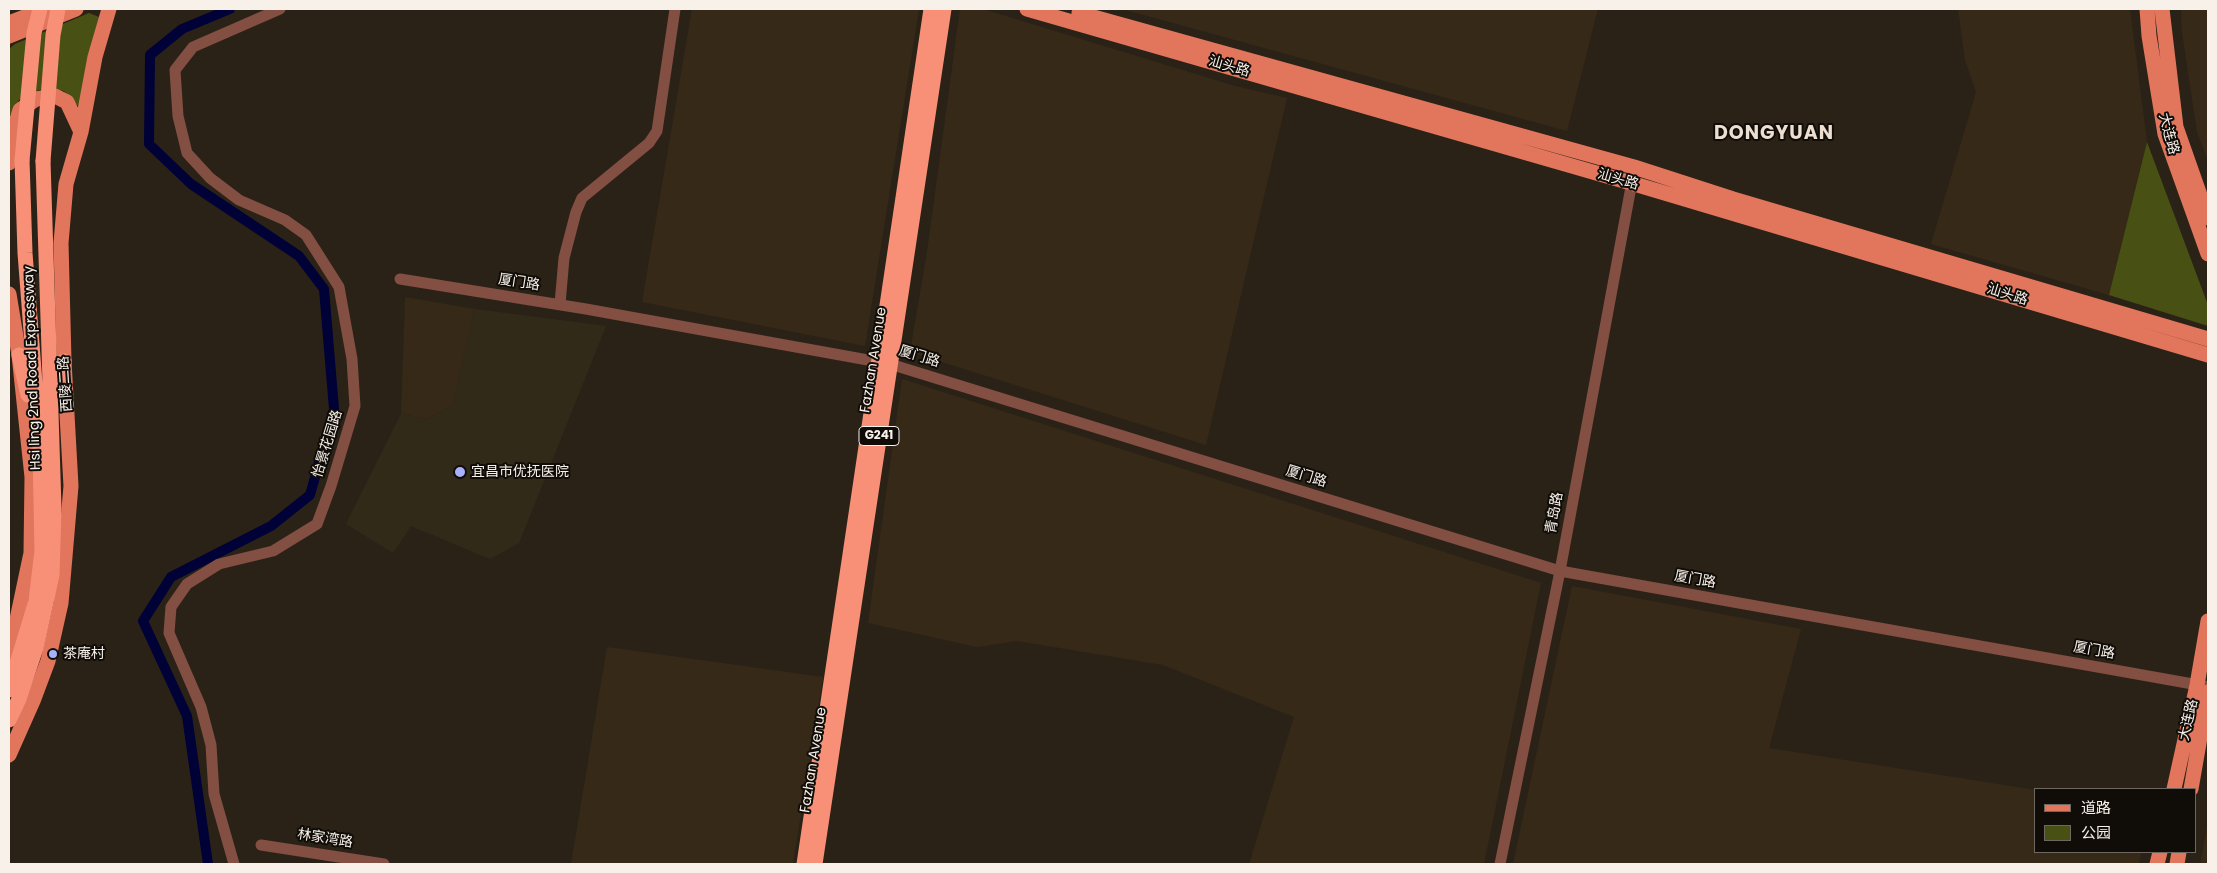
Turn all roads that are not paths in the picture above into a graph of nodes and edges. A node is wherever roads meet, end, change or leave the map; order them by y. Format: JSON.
{"nodes":[{"id":1,"x":40,"y":9,"type":"edge"},
{"id":2,"x":45,"y":9,"type":"edge"},
{"id":3,"x":58,"y":9,"type":"edge"},
{"id":4,"x":76,"y":9,"type":"edge"},
{"id":5,"x":109,"y":9,"type":"edge"},
{"id":6,"x":280,"y":9,"type":"edge"},
{"id":7,"x":675,"y":9,"type":"edge"},
{"id":8,"x":931,"y":9,"type":"edge"},
{"id":9,"x":944,"y":9,"type":"edge"},
{"id":10,"x":1027,"y":9,"type":"edge"},
{"id":11,"x":1064,"y":9,"type":"edge"},
{"id":12,"x":2147,"y":9,"type":"edge"},
{"id":13,"x":2162,"y":9,"type":"edge"},
{"id":14,"x":9,"y":23,"type":"edge"},
{"id":15,"x":9,"y":36,"type":"edge"},
{"id":16,"x":81,"y":132,"type":"junction"},
{"id":17,"x":15,"y":161,"type":"edge"},
{"id":18,"x":1634,"y":167,"type":"junction"},
{"id":19,"x":1631,"y":183,"type":"junction"},
{"id":20,"x":2208,"y":218,"type":"edge"},
{"id":21,"x":2208,"y":254,"type":"edge"},
{"id":22,"x":400,"y":279,"type":"dead end"},
{"id":23,"x":9,"y":294,"type":"edge"},
{"id":24,"x":560,"y":304,"type":"junction"},
{"id":25,"x":2208,"y":339,"type":"edge"},
{"id":26,"x":19,"y":355,"type":"junction"},
{"id":27,"x":2208,"y":355,"type":"edge"},
{"id":28,"x":64,"y":361,"type":"junction"},
{"id":29,"x":885,"y":363,"type":"junction"},
{"id":30,"x":46,"y":446,"type":"junction"},
{"id":31,"x":1560,"y":571,"type":"junction"},
{"id":32,"x":36,"y":601,"type":"junction"},
{"id":33,"x":2208,"y":622,"type":"edge"},
{"id":34,"x":10,"y":650,"type":"edge"},
{"id":35,"x":2204,"y":688,"type":"edge"},
{"id":36,"x":9,"y":690,"type":"edge"},
{"id":37,"x":9,"y":720,"type":"edge"},
{"id":38,"x":9,"y":755,"type":"edge"},
{"id":39,"x":2174,"y":788,"type":"edge"},
{"id":40,"x":2191,"y":788,"type":"edge"},
{"id":41,"x":261,"y":845,"type":"dead end"},
{"id":42,"x":234,"y":864,"type":"edge"},
{"id":43,"x":384,"y":864,"type":"edge"},
{"id":44,"x":804,"y":864,"type":"edge"},
{"id":45,"x":815,"y":864,"type":"edge"},
{"id":46,"x":1500,"y":864,"type":"edge"}],
"edges":[{"from":1,"to":17,"type":"highway","name":"Hsi ling 2nd Road Expressway","bridge":true},
{"from":2,"to":14,"type":"main road"},
{"from":3,"to":30,"type":"highway","name":"Hsi ling 2nd Road Expressway","bridge":true},
{"from":4,"to":15,"type":"main road"},
{"from":5,"to":16,"type":"main road","name":"西陵二路"},
{"from":6,"to":42,"type":"street","name":"怡景花园路"},
{"from":7,"to":24,"type":"street"},
{"from":8,"to":29,"type":"highway","name":"Fazhan Avenue","number":"G241"},
{"from":9,"to":29,"type":"highway","name":"Fazhan Avenue","number":"G241"},
{"from":10,"to":19,"type":"main road","name":"汕头路"},
{"from":11,"to":18,"type":"main road","name":"汕头路"},
{"from":12,"to":21,"type":"main road","name":"大连路"},
{"from":13,"to":20,"type":"main road","name":"大连路"},
{"from":16,"to":17,"type":"main road"},
{"from":16,"to":28,"type":"main road","name":"西陵二路"},
{"from":17,"to":30,"type":"highway","name":"Hsi ling 2nd Road Expressway"},
{"from":18,"to":19,"type":"street","name":"青岛路"},
{"from":18,"to":25,"type":"main road","name":"汕头路"},
{"from":19,"to":27,"type":"main road","name":"汕头路"},
{"from":19,"to":31,"type":"street","name":"青岛路"},
{"from":22,"to":24,"type":"street","name":"厦门路"},
{"from":23,"to":26,"type":"main road"},
{"from":24,"to":29,"type":"street","name":"厦门路"},
{"from":26,"to":30,"type":"highway"},
{"from":26,"to":34,"type":"main road"},
{"from":28,"to":30,"type":"highway"},
{"from":28,"to":38,"type":"main road","name":"西陵二路"},
{"from":29,"to":31,"type":"street","name":"厦门路"},
{"from":29,"to":44,"type":"highway","name":"Fazhan Avenue","number":"G241"},
{"from":29,"to":45,"type":"highway","name":"Fazhan Avenue","number":"G241"},
{"from":30,"to":32,"type":"highway","name":"Hsi ling 2nd Road Expressway"},
{"from":30,"to":37,"type":"highway","name":"Hsi ling 2nd Road Expressway"},
{"from":31,"to":35,"type":"street","name":"厦门路"},
{"from":31,"to":46,"type":"street","name":"青岛路"},
{"from":32,"to":34,"type":"highway"},
{"from":32,"to":36,"type":"highway","name":"Hsi ling 2nd Road Expressway"},
{"from":33,"to":35,"type":"main road","name":"大连路"},
{"from":35,"to":39,"type":"main road","name":"大连路"},
{"from":35,"to":40,"type":"main road","name":"大连路"},
{"from":41,"to":43,"type":"street","name":"林家湾路"}]}
